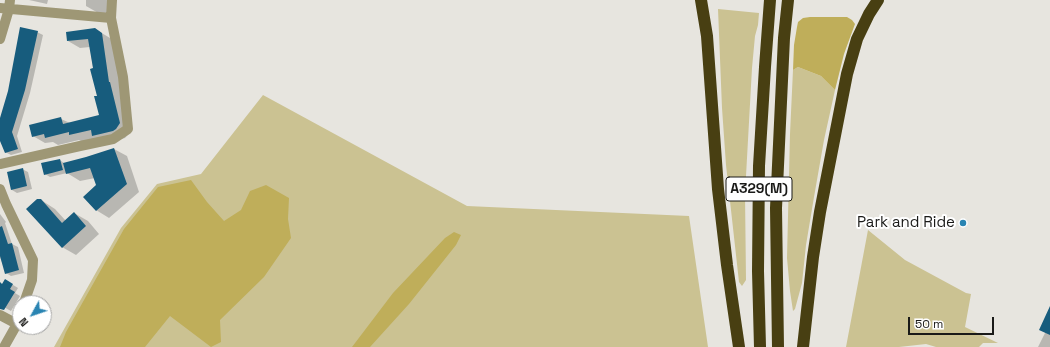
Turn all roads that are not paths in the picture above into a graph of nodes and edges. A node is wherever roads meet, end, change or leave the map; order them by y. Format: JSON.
{"nodes":[{"id":1,"x":112,"y":0,"type":"edge"},
{"id":2,"x":701,"y":0,"type":"edge"},
{"id":3,"x":770,"y":0,"type":"edge"},
{"id":4,"x":788,"y":0,"type":"edge"},
{"id":5,"x":878,"y":0,"type":"edge"},
{"id":6,"x":6,"y":6,"type":"edge"},
{"id":7,"x":111,"y":18,"type":"junction"},
{"id":8,"x":0,"y":39,"type":"edge"},
{"id":9,"x":0,"y":164,"type":"edge"},
{"id":10,"x":0,"y":189,"type":"edge"},
{"id":11,"x":27,"y":295,"type":"edge"},
{"id":12,"x":0,"y":315,"type":"edge"},
{"id":13,"x":12,"y":318,"type":"edge"},
{"id":14,"x":12,"y":331,"type":"edge"},
{"id":15,"x":4,"y":347,"type":"edge"},
{"id":16,"x":739,"y":347,"type":"edge"},
{"id":17,"x":760,"y":347,"type":"edge"},
{"id":18,"x":778,"y":347,"type":"edge"},
{"id":19,"x":803,"y":347,"type":"edge"}],
"edges":[{"from":1,"to":7,"type":"street"},
{"from":2,"to":16,"type":"highway","number":"A329(M)"},
{"from":3,"to":17,"type":"highway","number":"A329(M)"},
{"from":4,"to":18,"type":"highway","number":"A329(M)"},
{"from":5,"to":19,"type":"highway"},
{"from":6,"to":7,"type":"street"},
{"from":6,"to":8,"type":"street"},
{"from":7,"to":9,"type":"street"},
{"from":10,"to":11,"type":"street"},
{"from":12,"to":13,"type":"street"},
{"from":14,"to":15,"type":"street"}]}
